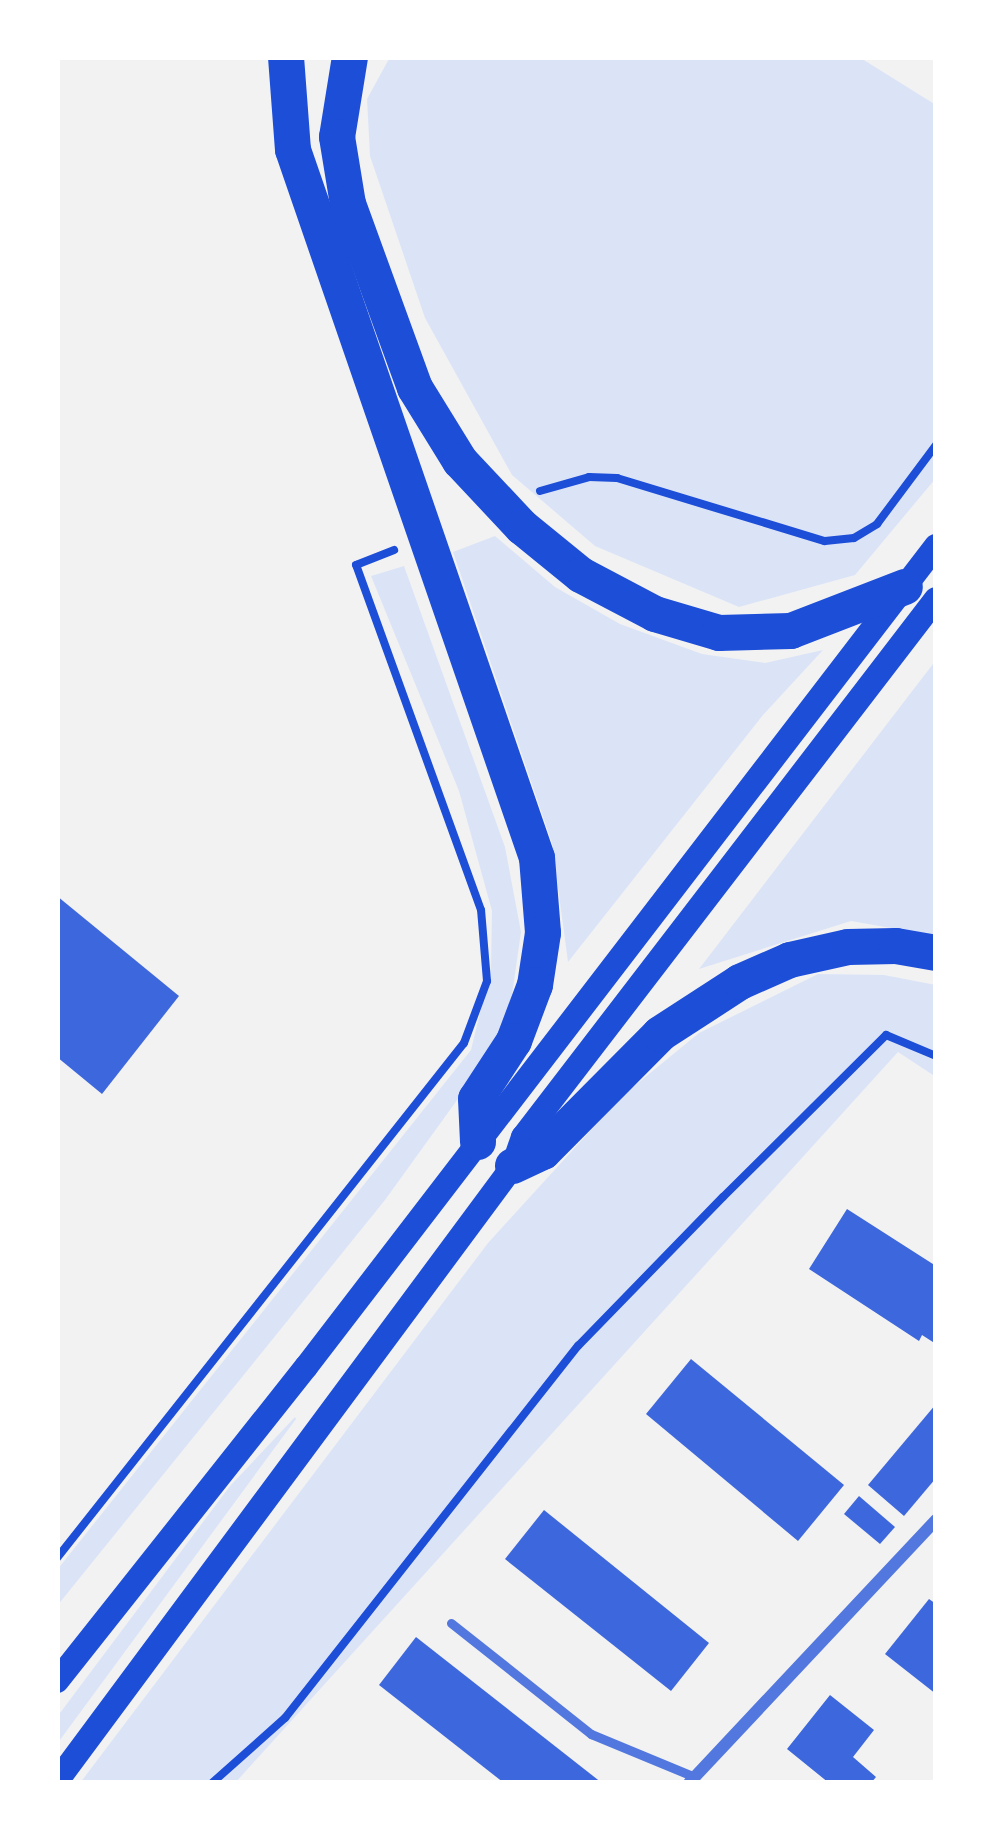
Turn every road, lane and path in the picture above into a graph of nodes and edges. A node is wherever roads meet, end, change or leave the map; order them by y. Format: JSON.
{"nodes":[{"id":1,"x":286,"y":57,"type":"edge"},
{"id":2,"x":350,"y":57,"type":"edge"},
{"id":3,"x":936,"y":445,"type":"edge"},
{"id":4,"x":539,"y":492,"type":"dead end"},
{"id":5,"x":936,"y":546,"type":"edge"},
{"id":6,"x":401,"y":548,"type":"dead end"},
{"id":7,"x":921,"y":593,"type":"edge"},
{"id":8,"x":936,"y":953,"type":"edge"},
{"id":9,"x":936,"y":1057,"type":"edge"},
{"id":10,"x":478,"y":1142,"type":"junction"},
{"id":11,"x":513,"y":1166,"type":"junction"},
{"id":12,"x":936,"y":1520,"type":"edge"},
{"id":13,"x":57,"y":1558,"type":"edge"},
{"id":14,"x":451,"y":1623,"type":"dead end"},
{"id":15,"x":85,"y":1644,"type":"junction"},
{"id":16,"x":57,"y":1653,"type":"edge"},
{"id":17,"x":57,"y":1681,"type":"edge"},
{"id":18,"x":692,"y":1780,"type":"edge"},
{"id":19,"x":57,"y":1781,"type":"edge"},
{"id":20,"x":212,"y":1783,"type":"edge"}],
"edges":[{"from":1,"to":10,"type":"highway"},
{"from":2,"to":7,"type":"highway"},
{"from":3,"to":4,"type":"path"},
{"from":5,"to":7,"type":"main road"},
{"from":6,"to":13,"type":"path"},
{"from":7,"to":10,"type":"main road"},
{"from":7,"to":11,"type":"main road"},
{"from":8,"to":11,"type":"highway"},
{"from":9,"to":20,"type":"path"},
{"from":10,"to":15,"type":"main road"},
{"from":11,"to":19,"type":"main road"},
{"from":12,"to":18,"type":"street"},
{"from":14,"to":18,"type":"lane"},
{"from":15,"to":16,"type":"main road"},
{"from":15,"to":17,"type":"main road"}]}
